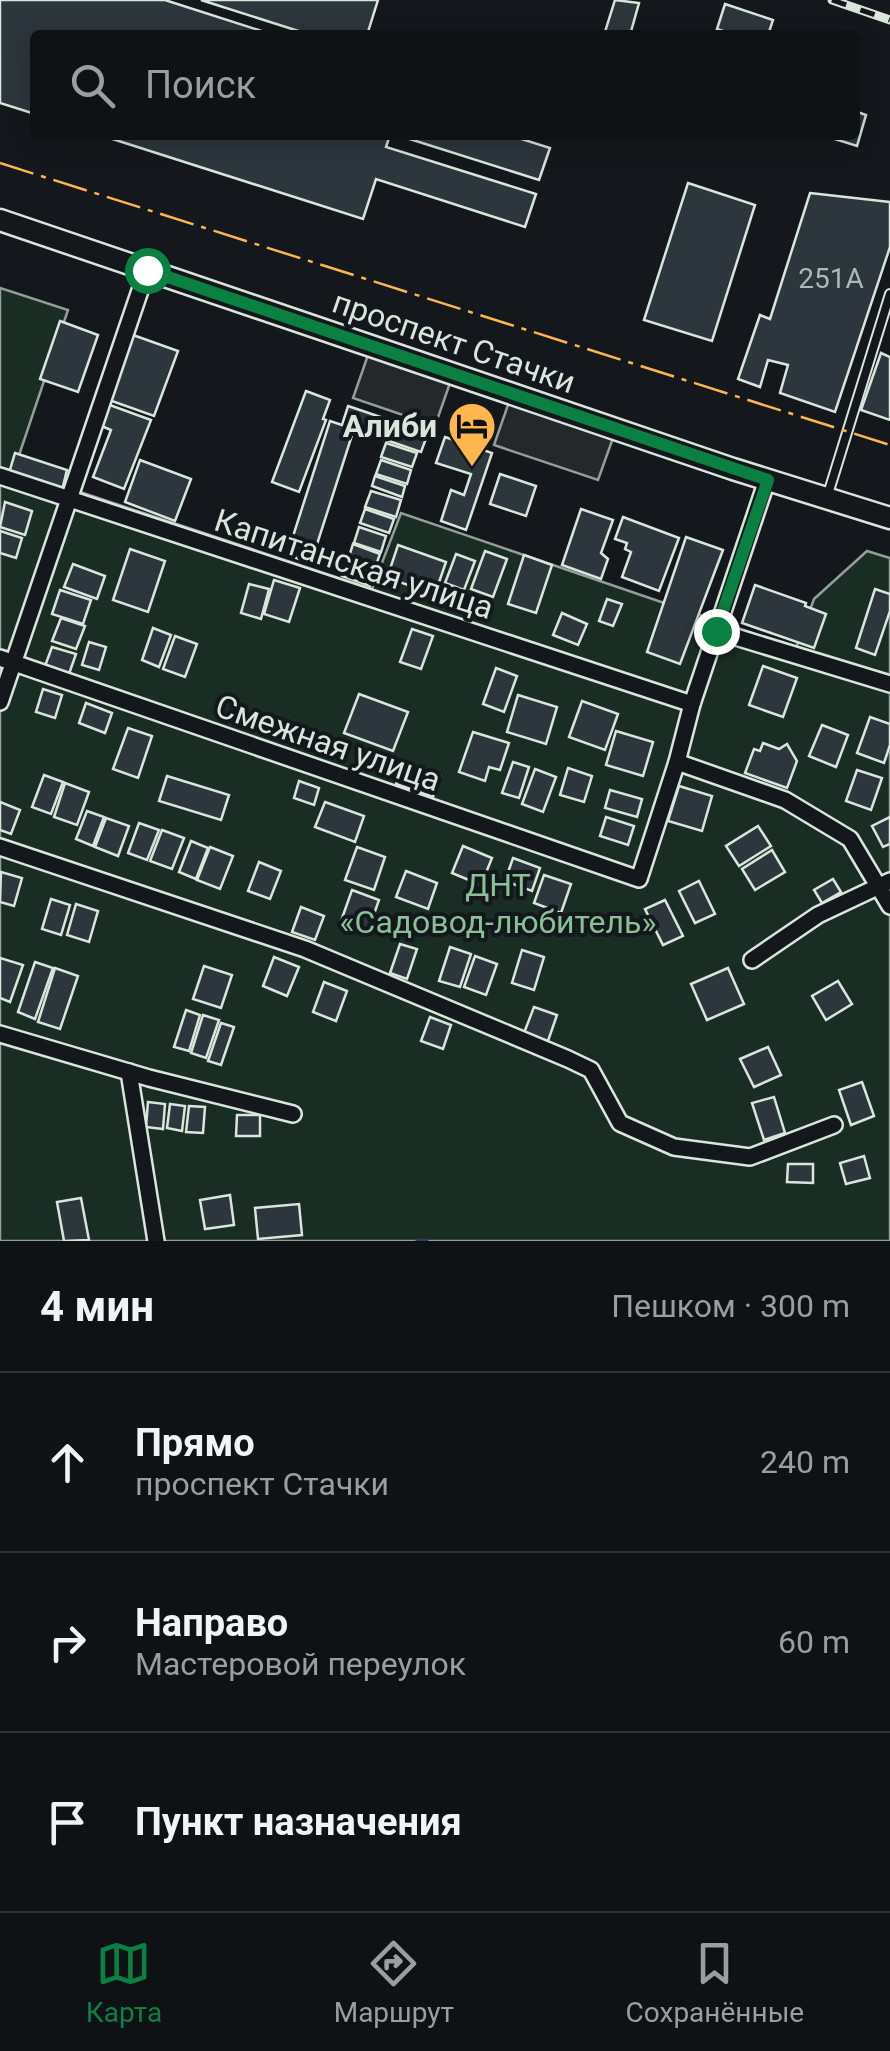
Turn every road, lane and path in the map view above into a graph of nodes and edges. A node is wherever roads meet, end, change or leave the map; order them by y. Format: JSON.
{"nodes":[{"id":1,"x":0,"y":220,"type":"edge"},
{"id":2,"x":147,"y":270,"type":"junction"},
{"id":3,"x":890,"y":294,"type":"edge"},
{"id":4,"x":0,"y":476,"type":"edge"},
{"id":5,"x":768,"y":480,"type":"junction"},
{"id":6,"x":827,"y":498,"type":"junction"},
{"id":7,"x":68,"y":499,"type":"junction"},
{"id":8,"x":890,"y":518,"type":"edge"},
{"id":9,"x":716,"y":631,"type":"junction"},
{"id":10,"x":7,"y":660,"type":"edge"},
{"id":11,"x":890,"y":684,"type":"edge"},
{"id":12,"x":0,"y":702,"type":"edge"},
{"id":13,"x":692,"y":704,"type":"junction"},
{"id":14,"x":678,"y":762,"type":"junction"},
{"id":15,"x":0,"y":847,"type":"edge"},
{"id":16,"x":884,"y":883,"type":"edge"},
{"id":17,"x":890,"y":906,"type":"edge"},
{"id":18,"x":752,"y":960,"type":"dead end"},
{"id":19,"x":0,"y":1034,"type":"edge"},
{"id":20,"x":129,"y":1072,"type":"junction"},
{"id":21,"x":293,"y":1114,"type":"dead end"},
{"id":22,"x":834,"y":1125,"type":"dead end"},
{"id":23,"x":156,"y":1241,"type":"edge"}],
"edges":[{"from":1,"to":2,"type":"street","name":"проспект Стачки"},
{"from":2,"to":5,"type":"street","name":"проспект Стачки"},
{"from":2,"to":7,"type":"street"},
{"from":3,"to":6,"type":"lane"},
{"from":4,"to":7,"type":"street","name":"Капитанская улица"},
{"from":5,"to":6,"type":"street","name":"проспект Стачки"},
{"from":5,"to":9,"type":"street"},
{"from":6,"to":8,"type":"street","name":"проспект Стачки"},
{"from":7,"to":10,"type":"street"},
{"from":7,"to":13,"type":"street","name":"Капитанская улица"},
{"from":9,"to":11,"type":"street"},
{"from":9,"to":13,"type":"street"},
{"from":10,"to":12,"type":"street"},
{"from":10,"to":14,"type":"street","name":"Смежная улица"},
{"from":13,"to":14,"type":"street"},
{"from":14,"to":16,"type":"street"},
{"from":15,"to":22,"type":"street"},
{"from":16,"to":17,"type":"street"},
{"from":16,"to":18,"type":"street"},
{"from":19,"to":20,"type":"street"},
{"from":20,"to":21,"type":"street"},
{"from":20,"to":23,"type":"street"}]}
